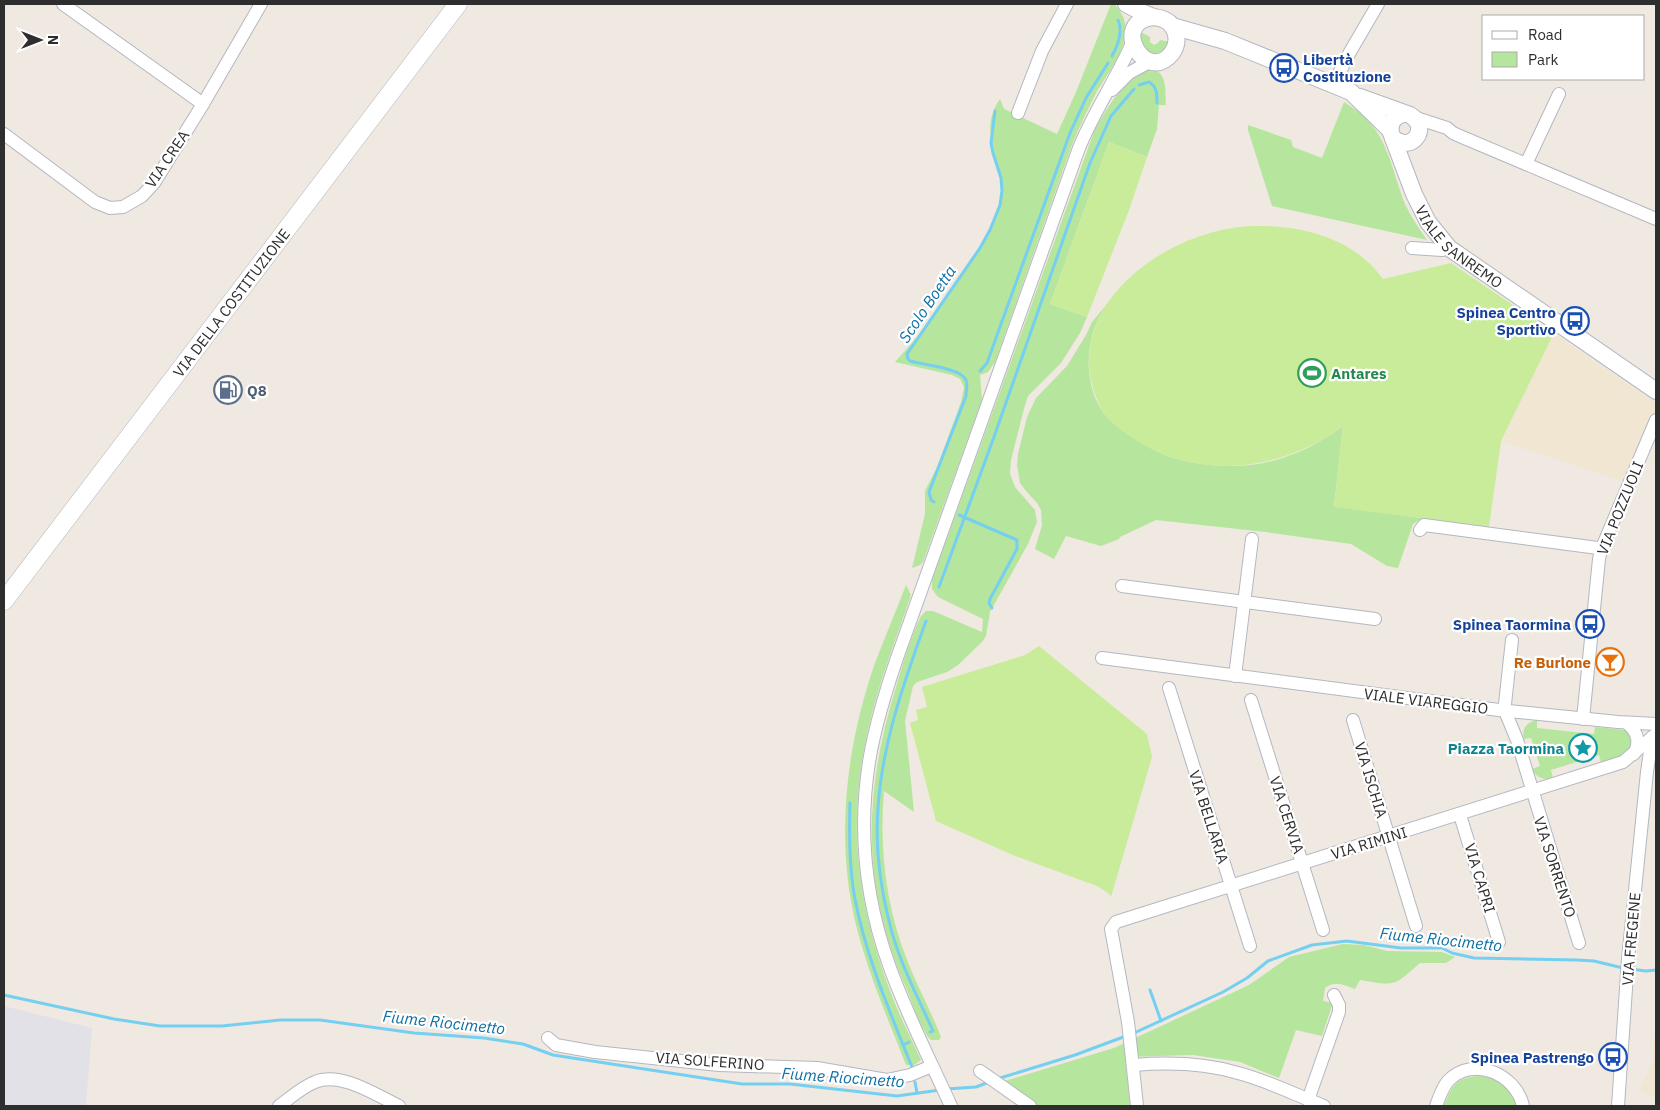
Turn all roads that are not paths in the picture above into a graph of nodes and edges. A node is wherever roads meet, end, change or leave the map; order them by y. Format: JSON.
{"nodes":[{"id":1,"x":63,"y":4,"type":"edge"},
{"id":2,"x":261,"y":4,"type":"edge"},
{"id":3,"x":458,"y":4,"type":"edge"},
{"id":4,"x":1067,"y":4,"type":"edge"},
{"id":5,"x":1121,"y":4,"type":"edge"},
{"id":6,"x":1126,"y":4,"type":"edge"},
{"id":7,"x":1378,"y":4,"type":"edge"},
{"id":8,"x":1154,"y":17,"type":"junction"},
{"id":9,"x":1172,"y":26,"type":"junction"},
{"id":10,"x":1134,"y":35,"type":"junction"},
{"id":11,"x":1209,"y":37,"type":"junction"},
{"id":12,"x":1176,"y":44,"type":"junction"},
{"id":13,"x":1151,"y":61,"type":"junction"},
{"id":14,"x":1333,"y":85,"type":"junction"},
{"id":15,"x":1559,"y":94,"type":"dead end"},
{"id":16,"x":1356,"y":95,"type":"junction"},
{"id":17,"x":1102,"y":101,"type":"junction"},
{"id":18,"x":203,"y":104,"type":"junction"},
{"id":19,"x":1018,"y":113,"type":"dead end"},
{"id":20,"x":1409,"y":115,"type":"junction"},
{"id":21,"x":1453,"y":133,"type":"junction"},
{"id":22,"x":4,"y":134,"type":"edge"},
{"id":23,"x":1392,"y":134,"type":"junction"},
{"id":24,"x":1415,"y":139,"type":"junction"},
{"id":25,"x":1526,"y":164,"type":"junction"},
{"id":26,"x":1406,"y":172,"type":"junction"},
{"id":27,"x":1656,"y":220,"type":"edge"},
{"id":28,"x":1412,"y":248,"type":"dead end"},
{"id":29,"x":1449,"y":248,"type":"junction"},
{"id":30,"x":1656,"y":391,"type":"edge"},
{"id":31,"x":1656,"y":420,"type":"edge"},
{"id":32,"x":1653,"y":435,"type":"edge"},
{"id":33,"x":1420,"y":530,"type":"dead end"},
{"id":34,"x":1252,"y":539,"type":"dead end"},
{"id":35,"x":1601,"y":550,"type":"junction"},
{"id":36,"x":1122,"y":586,"type":"dead end"},
{"id":37,"x":4,"y":601,"type":"edge"},
{"id":38,"x":1244,"y":602,"type":"junction"},
{"id":39,"x":1375,"y":619,"type":"dead end"},
{"id":40,"x":1512,"y":640,"type":"dead end"},
{"id":41,"x":1102,"y":658,"type":"dead end"},
{"id":42,"x":1235,"y":676,"type":"junction"},
{"id":43,"x":1169,"y":688,"type":"dead end"},
{"id":44,"x":1251,"y":700,"type":"dead end"},
{"id":45,"x":1505,"y":711,"type":"junction"},
{"id":46,"x":1539,"y":714,"type":"junction"},
{"id":47,"x":1583,"y":718,"type":"junction"},
{"id":48,"x":1353,"y":720,"type":"dead end"},
{"id":49,"x":1623,"y":724,"type":"junction"},
{"id":50,"x":1656,"y":724,"type":"edge"},
{"id":51,"x":1654,"y":736,"type":"edge"},
{"id":52,"x":1517,"y":740,"type":"junction"},
{"id":53,"x":1634,"y":754,"type":"junction"},
{"id":54,"x":1623,"y":762,"type":"junction"},
{"id":55,"x":1526,"y":771,"type":"junction"},
{"id":56,"x":1647,"y":772,"type":"junction"},
{"id":57,"x":1550,"y":786,"type":"junction"},
{"id":58,"x":1532,"y":792,"type":"junction"},
{"id":59,"x":1460,"y":815,"type":"junction"},
{"id":60,"x":1389,"y":837,"type":"junction"},
{"id":61,"x":1303,"y":864,"type":"junction"},
{"id":62,"x":1231,"y":886,"type":"junction"},
{"id":63,"x":1416,"y":926,"type":"dead end"},
{"id":64,"x":1324,"y":930,"type":"dead end"},
{"id":65,"x":1500,"y":942,"type":"dead end"},
{"id":66,"x":1579,"y":943,"type":"dead end"},
{"id":67,"x":1250,"y":946,"type":"dead end"},
{"id":68,"x":1334,"y":995,"type":"dead end"},
{"id":69,"x":548,"y":1038,"type":"dead end"},
{"id":70,"x":1134,"y":1065,"type":"junction"},
{"id":71,"x":932,"y":1066,"type":"junction"},
{"id":72,"x":980,"y":1071,"type":"dead end"},
{"id":73,"x":1308,"y":1100,"type":"junction"},
{"id":74,"x":949,"y":1101,"type":"edge"},
{"id":75,"x":278,"y":1106,"type":"edge"},
{"id":76,"x":399,"y":1106,"type":"edge"},
{"id":77,"x":1030,"y":1106,"type":"edge"},
{"id":78,"x":1138,"y":1106,"type":"edge"},
{"id":79,"x":1324,"y":1106,"type":"edge"},
{"id":80,"x":1436,"y":1106,"type":"edge"},
{"id":81,"x":1523,"y":1106,"type":"edge"},
{"id":82,"x":1618,"y":1106,"type":"edge"}],
"edges":[{"from":1,"to":18,"type":"street"},
{"from":2,"to":18,"type":"street","name":"VIA CREA"},
{"from":3,"to":37,"type":"main road","name":"VIA DELLA COSTITUZIONE"},
{"from":4,"to":19,"type":"street"},
{"from":5,"to":10,"type":"street"},
{"from":6,"to":8,"type":"street"},
{"from":7,"to":14,"type":"street"},
{"from":8,"to":9,"type":"street"},
{"from":8,"to":10,"type":"street"},
{"from":9,"to":11,"type":"street"},
{"from":9,"to":12,"type":"street"},
{"from":10,"to":13,"type":"street"},
{"from":10,"to":17,"type":"street"},
{"from":11,"to":12,"type":"street"},
{"from":11,"to":14,"type":"street"},
{"from":12,"to":13,"type":"street"},
{"from":13,"to":17,"type":"street"},
{"from":14,"to":16,"type":"street"},
{"from":15,"to":25,"type":"street"},
{"from":16,"to":20,"type":"street"},
{"from":16,"to":23,"type":"street"},
{"from":17,"to":71,"type":"street"},
{"from":18,"to":22,"type":"street","name":"VIA CREA"},
{"from":20,"to":21,"type":"street"},
{"from":20,"to":23,"type":"street"},
{"from":20,"to":24,"type":"street"},
{"from":21,"to":24,"type":"street"},
{"from":21,"to":25,"type":"street"},
{"from":23,"to":24,"type":"street"},
{"from":23,"to":26,"type":"street","name":"VIALE SANREMO"},
{"from":24,"to":26,"type":"street"},
{"from":25,"to":27,"type":"street"},
{"from":26,"to":29,"type":"street","name":"VIALE SANREMO"},
{"from":28,"to":29,"type":"street"},
{"from":29,"to":30,"type":"street","name":"VIALE SANREMO"},
{"from":31,"to":32,"type":"street","name":"VIA POZZUOLI"},
{"from":32,"to":35,"type":"street","name":"VIA POZZUOLI"},
{"from":33,"to":35,"type":"street"},
{"from":34,"to":38,"type":"street"},
{"from":35,"to":47,"type":"street","name":"VIA POZZUOLI"},
{"from":36,"to":38,"type":"street"},
{"from":38,"to":39,"type":"street"},
{"from":38,"to":42,"type":"street"},
{"from":40,"to":45,"type":"street"},
{"from":41,"to":42,"type":"street","name":"VIALE VIAREGGIO"},
{"from":42,"to":45,"type":"street","name":"VIALE VIAREGGIO"},
{"from":43,"to":62,"type":"street","name":"VIA BELLARIA"},
{"from":44,"to":61,"type":"street","name":"VIA CERVIA"},
{"from":45,"to":46,"type":"street","name":"VIALE VIAREGGIO"},
{"from":45,"to":52,"type":"street"},
{"from":46,"to":47,"type":"street","name":"VIALE VIAREGGIO"},
{"from":46,"to":52,"type":"street"},
{"from":47,"to":49,"type":"street","name":"VIALE VIAREGGIO"},
{"from":48,"to":60,"type":"street","name":"VIA ISCHIA"},
{"from":49,"to":50,"type":"street","name":"VIALE VIAREGGIO"},
{"from":49,"to":51,"type":"street","name":"VIALE VIAREGGIO"},
{"from":49,"to":53,"type":"street"},
{"from":51,"to":53,"type":"street","name":"VIA RIMINI"},
{"from":51,"to":56,"type":"street","name":"VIA FREGENE"},
{"from":52,"to":55,"type":"street"},
{"from":53,"to":54,"type":"street","name":"VIA RIMINI"},
{"from":54,"to":56,"type":"street"},
{"from":54,"to":57,"type":"street","name":"VIA RIMINI"},
{"from":55,"to":57,"type":"street"},
{"from":55,"to":58,"type":"street"},
{"from":56,"to":82,"type":"street","name":"VIA FREGENE"},
{"from":57,"to":58,"type":"street","name":"VIA RIMINI"},
{"from":58,"to":59,"type":"street","name":"VIA RIMINI"},
{"from":58,"to":66,"type":"street","name":"VIA SORRENTO"},
{"from":59,"to":60,"type":"street","name":"VIA RIMINI"},
{"from":59,"to":65,"type":"street","name":"VIA CAPRI"},
{"from":60,"to":61,"type":"street","name":"VIA RIMINI"},
{"from":60,"to":63,"type":"street","name":"VIA ISCHIA"},
{"from":61,"to":62,"type":"street","name":"VIA RIMINI"},
{"from":61,"to":64,"type":"street","name":"VIA CERVIA"},
{"from":62,"to":67,"type":"street","name":"VIA BELLARIA"},
{"from":62,"to":70,"type":"street","name":"VIA RIMINI"},
{"from":68,"to":73,"type":"street"},
{"from":69,"to":71,"type":"street","name":"VIA SOLFERINO"},
{"from":70,"to":73,"type":"street"},
{"from":70,"to":78,"type":"street"},
{"from":71,"to":74,"type":"street"},
{"from":72,"to":77,"type":"street"},
{"from":73,"to":79,"type":"street"},
{"from":75,"to":76,"type":"street"},
{"from":80,"to":81,"type":"street"}]}
